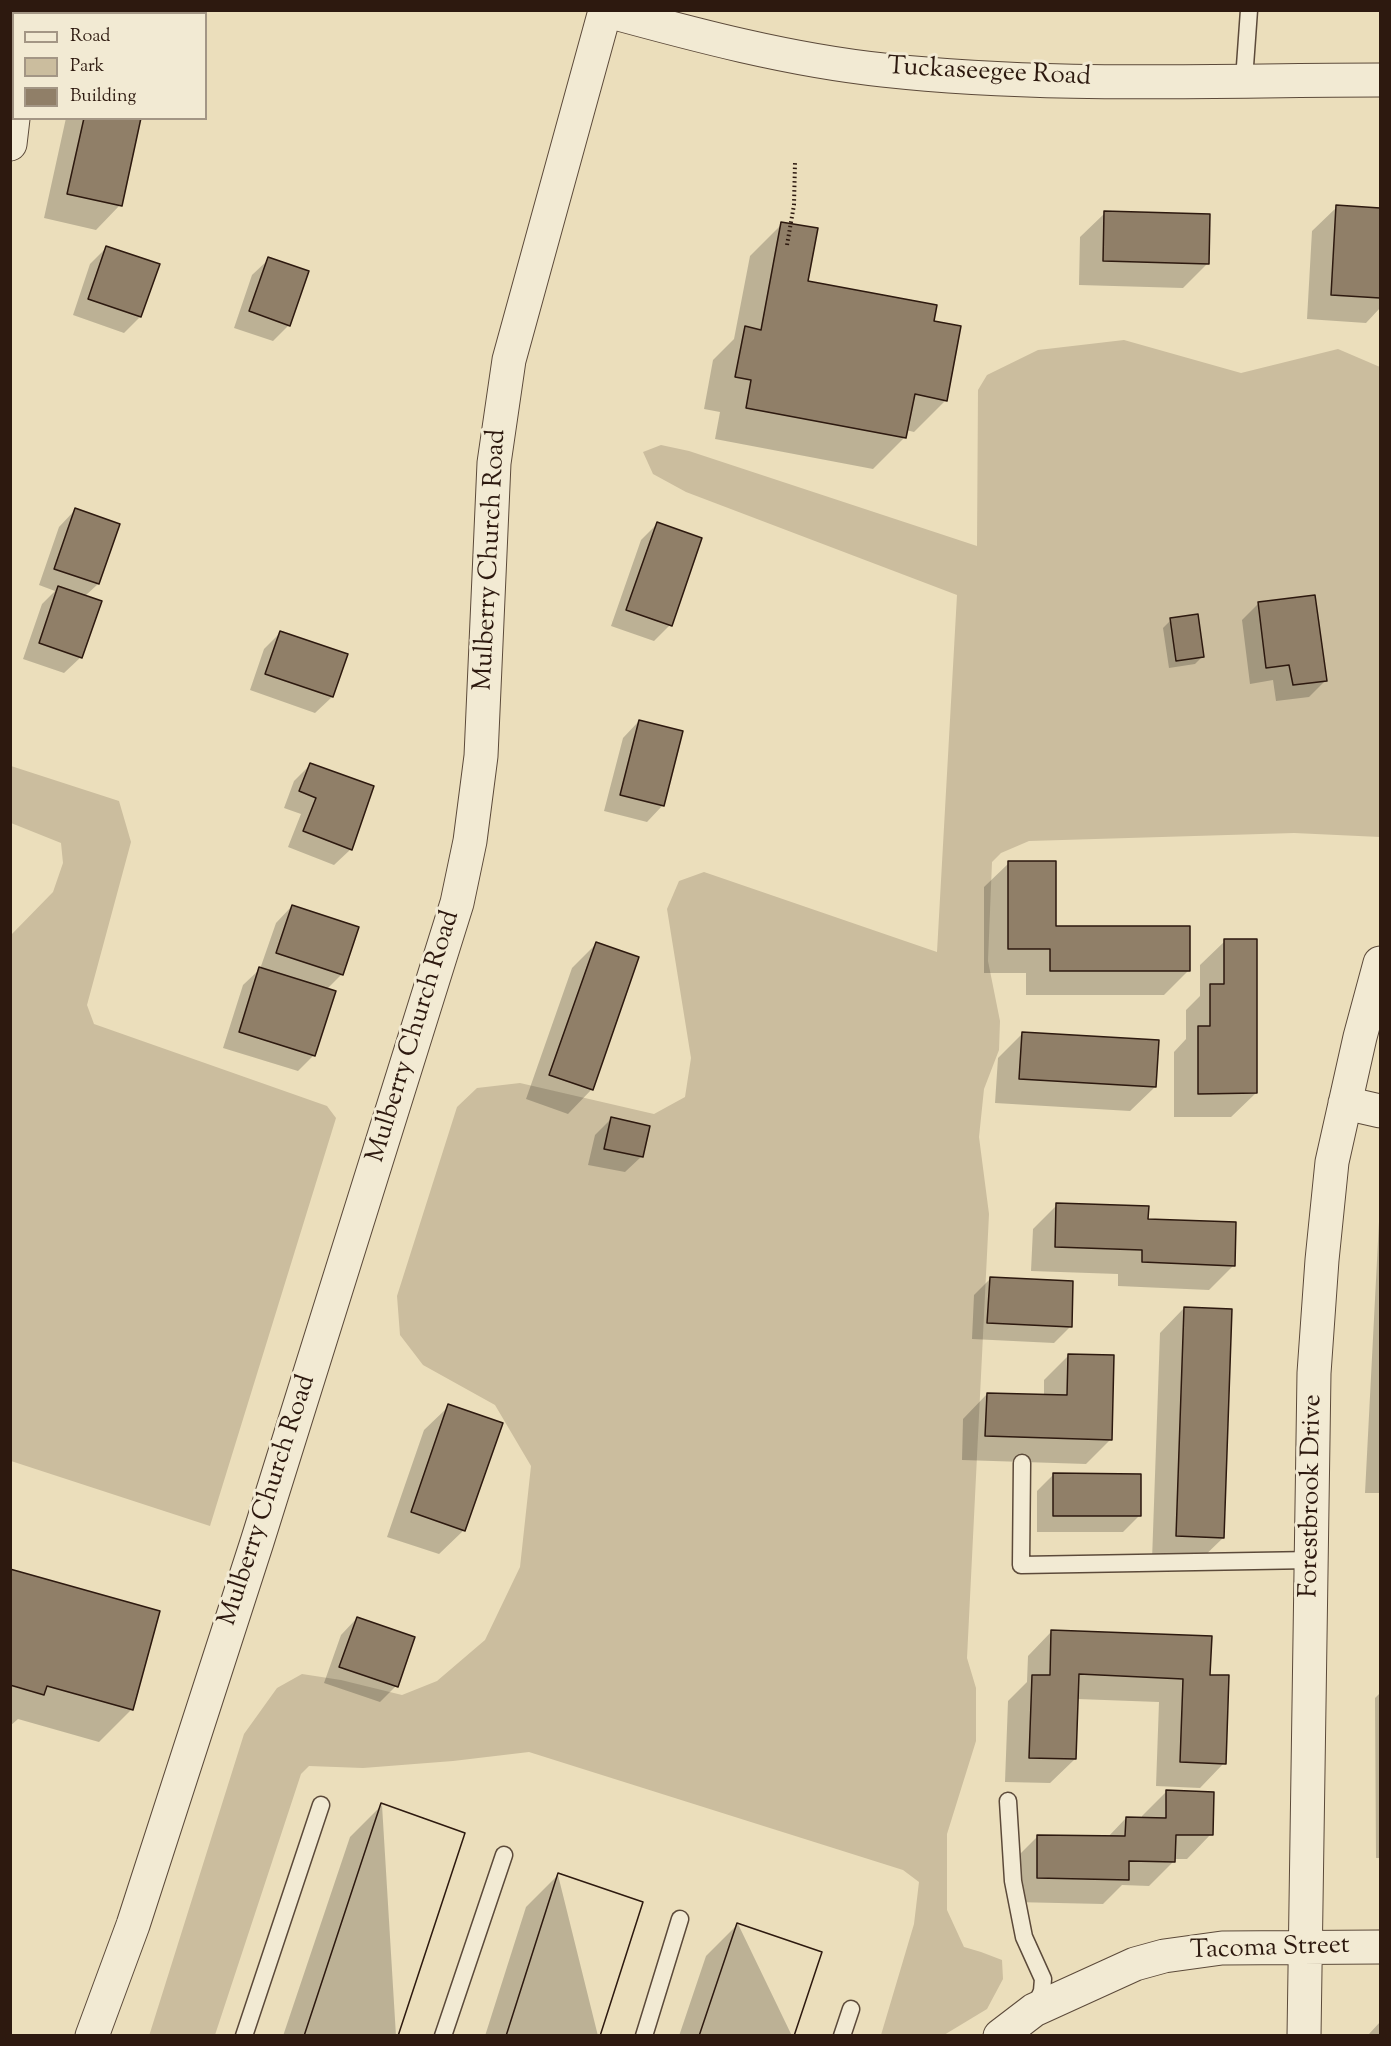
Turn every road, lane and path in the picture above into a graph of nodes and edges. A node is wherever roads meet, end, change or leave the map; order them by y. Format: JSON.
{"nodes":[{"id":1,"x":1249,"y":10,"type":"edge"},
{"id":2,"x":605,"y":11,"type":"edge"},
{"id":3,"x":1244,"y":80,"type":"junction"},
{"id":4,"x":1380,"y":80,"type":"edge"},
{"id":5,"x":13,"y":120,"type":"edge"},
{"id":6,"x":10,"y":144,"type":"edge"},
{"id":7,"x":795,"y":163,"type":"dead end"},
{"id":8,"x":787,"y":245,"type":"dead end"},
{"id":9,"x":1380,"y":963,"type":"edge"},
{"id":10,"x":1345,"y":1103,"type":"junction"},
{"id":11,"x":1380,"y":1111,"type":"edge"},
{"id":12,"x":1022,"y":1462,"type":"dead end"},
{"id":13,"x":1312,"y":1560,"type":"junction"},
{"id":14,"x":1008,"y":1801,"type":"dead end"},
{"id":15,"x":321,"y":1805,"type":"dead end"},
{"id":16,"x":504,"y":1855,"type":"dead end"},
{"id":17,"x":680,"y":1919,"type":"dead end"},
{"id":18,"x":1306,"y":1947,"type":"junction"},
{"id":19,"x":1380,"y":1947,"type":"edge"},
{"id":20,"x":851,"y":2009,"type":"dead end"},
{"id":21,"x":1036,"y":2023,"type":"edge"},
{"id":22,"x":92,"y":2036,"type":"edge"},
{"id":23,"x":244,"y":2036,"type":"edge"},
{"id":24,"x":443,"y":2036,"type":"edge"},
{"id":25,"x":644,"y":2036,"type":"edge"},
{"id":26,"x":842,"y":2036,"type":"edge"},
{"id":27,"x":1000,"y":2036,"type":"edge"},
{"id":28,"x":1304,"y":2036,"type":"edge"}],
"edges":[{"from":1,"to":3,"type":"lane"},
{"from":2,"to":3,"type":"street","name":"Tuckaseegee Road"},
{"from":2,"to":22,"type":"street","name":"Mulberry Church Road"},
{"from":3,"to":4,"type":"street","name":"Tuckaseegee Road"},
{"from":5,"to":6,"type":"street"},
{"from":7,"to":8,"type":"path"},
{"from":9,"to":10,"type":"street","name":"Forestbrook Drive"},
{"from":10,"to":11,"type":"street"},
{"from":10,"to":13,"type":"street","name":"Forestbrook Drive"},
{"from":12,"to":13,"type":"lane"},
{"from":13,"to":18,"type":"street","name":"Forestbrook Drive"},
{"from":14,"to":21,"type":"lane"},
{"from":15,"to":23,"type":"lane"},
{"from":16,"to":24,"type":"lane"},
{"from":17,"to":25,"type":"lane"},
{"from":18,"to":19,"type":"street","name":"Tacoma Street"},
{"from":18,"to":21,"type":"street","name":"Tacoma Street"},
{"from":18,"to":28,"type":"street","name":"Forestbrook Drive"},
{"from":20,"to":26,"type":"lane"},
{"from":21,"to":27,"type":"street","name":"Tacoma Street"}]}
